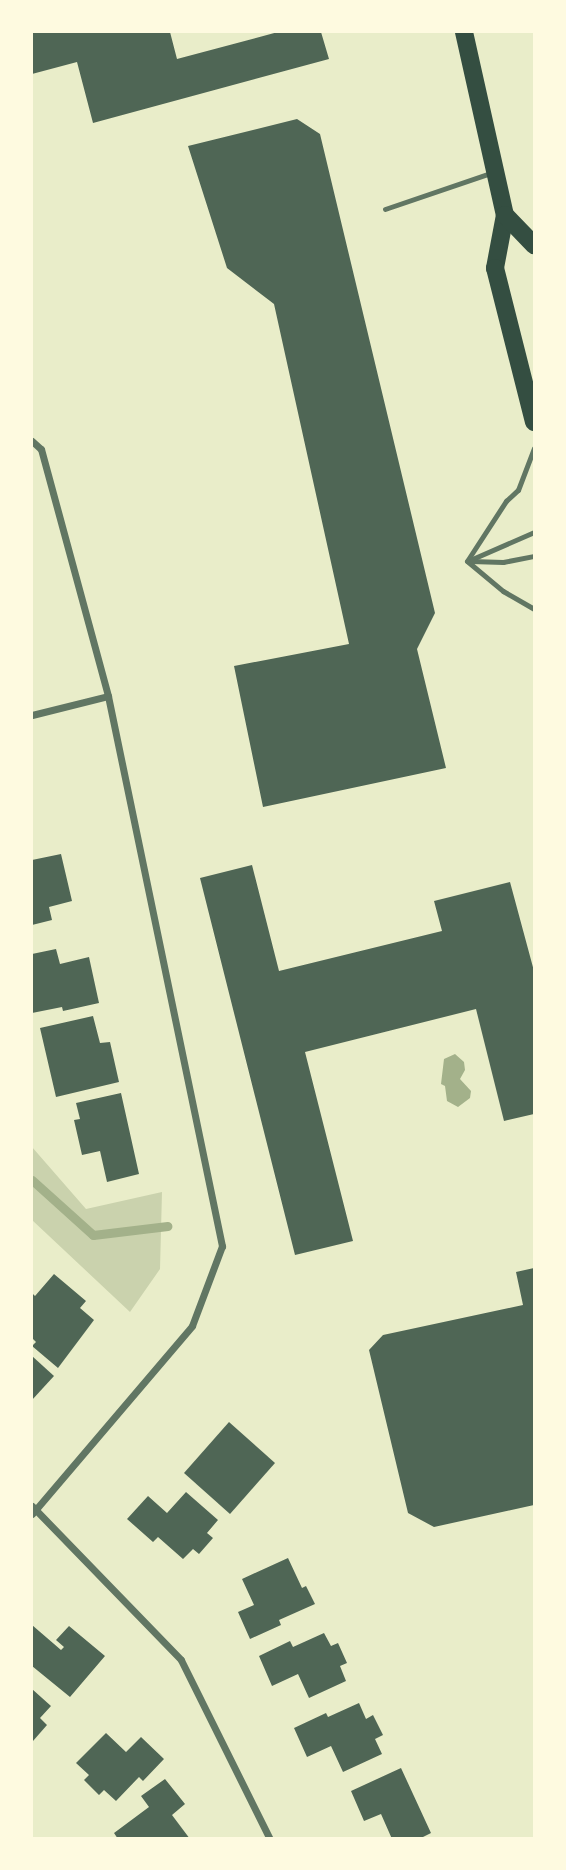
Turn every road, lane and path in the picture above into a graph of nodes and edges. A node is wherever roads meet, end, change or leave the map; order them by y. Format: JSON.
{"nodes":[{"id":1,"x":464,"y":32,"type":"edge"},
{"id":2,"x":494,"y":172,"type":"junction"},
{"id":3,"x":385,"y":209,"type":"dead end"},
{"id":4,"x":505,"y":215,"type":"junction"},
{"id":5,"x":534,"y":246,"type":"edge"},
{"id":6,"x":534,"y":422,"type":"edge"},
{"id":7,"x":32,"y":441,"type":"edge"},
{"id":8,"x":534,"y":448,"type":"edge"},
{"id":9,"x":534,"y":532,"type":"edge"},
{"id":10,"x":534,"y":556,"type":"edge"},
{"id":11,"x":467,"y":561,"type":"junction"},
{"id":12,"x":534,"y":609,"type":"edge"},
{"id":13,"x":108,"y":696,"type":"junction"},
{"id":14,"x":32,"y":715,"type":"edge"},
{"id":15,"x":33,"y":1509,"type":"edge"},
{"id":16,"x":270,"y":1839,"type":"edge"}],
"edges":[{"from":1,"to":2,"type":"main road"},
{"from":2,"to":3,"type":"lane"},
{"from":2,"to":4,"type":"main road"},
{"from":4,"to":5,"type":"main road"},
{"from":4,"to":6,"type":"main road"},
{"from":7,"to":13,"type":"street"},
{"from":8,"to":11,"type":"lane"},
{"from":9,"to":11,"type":"lane"},
{"from":10,"to":11,"type":"lane"},
{"from":11,"to":12,"type":"lane"},
{"from":13,"to":14,"type":"street"},
{"from":13,"to":15,"type":"street"},
{"from":15,"to":16,"type":"street"}]}
